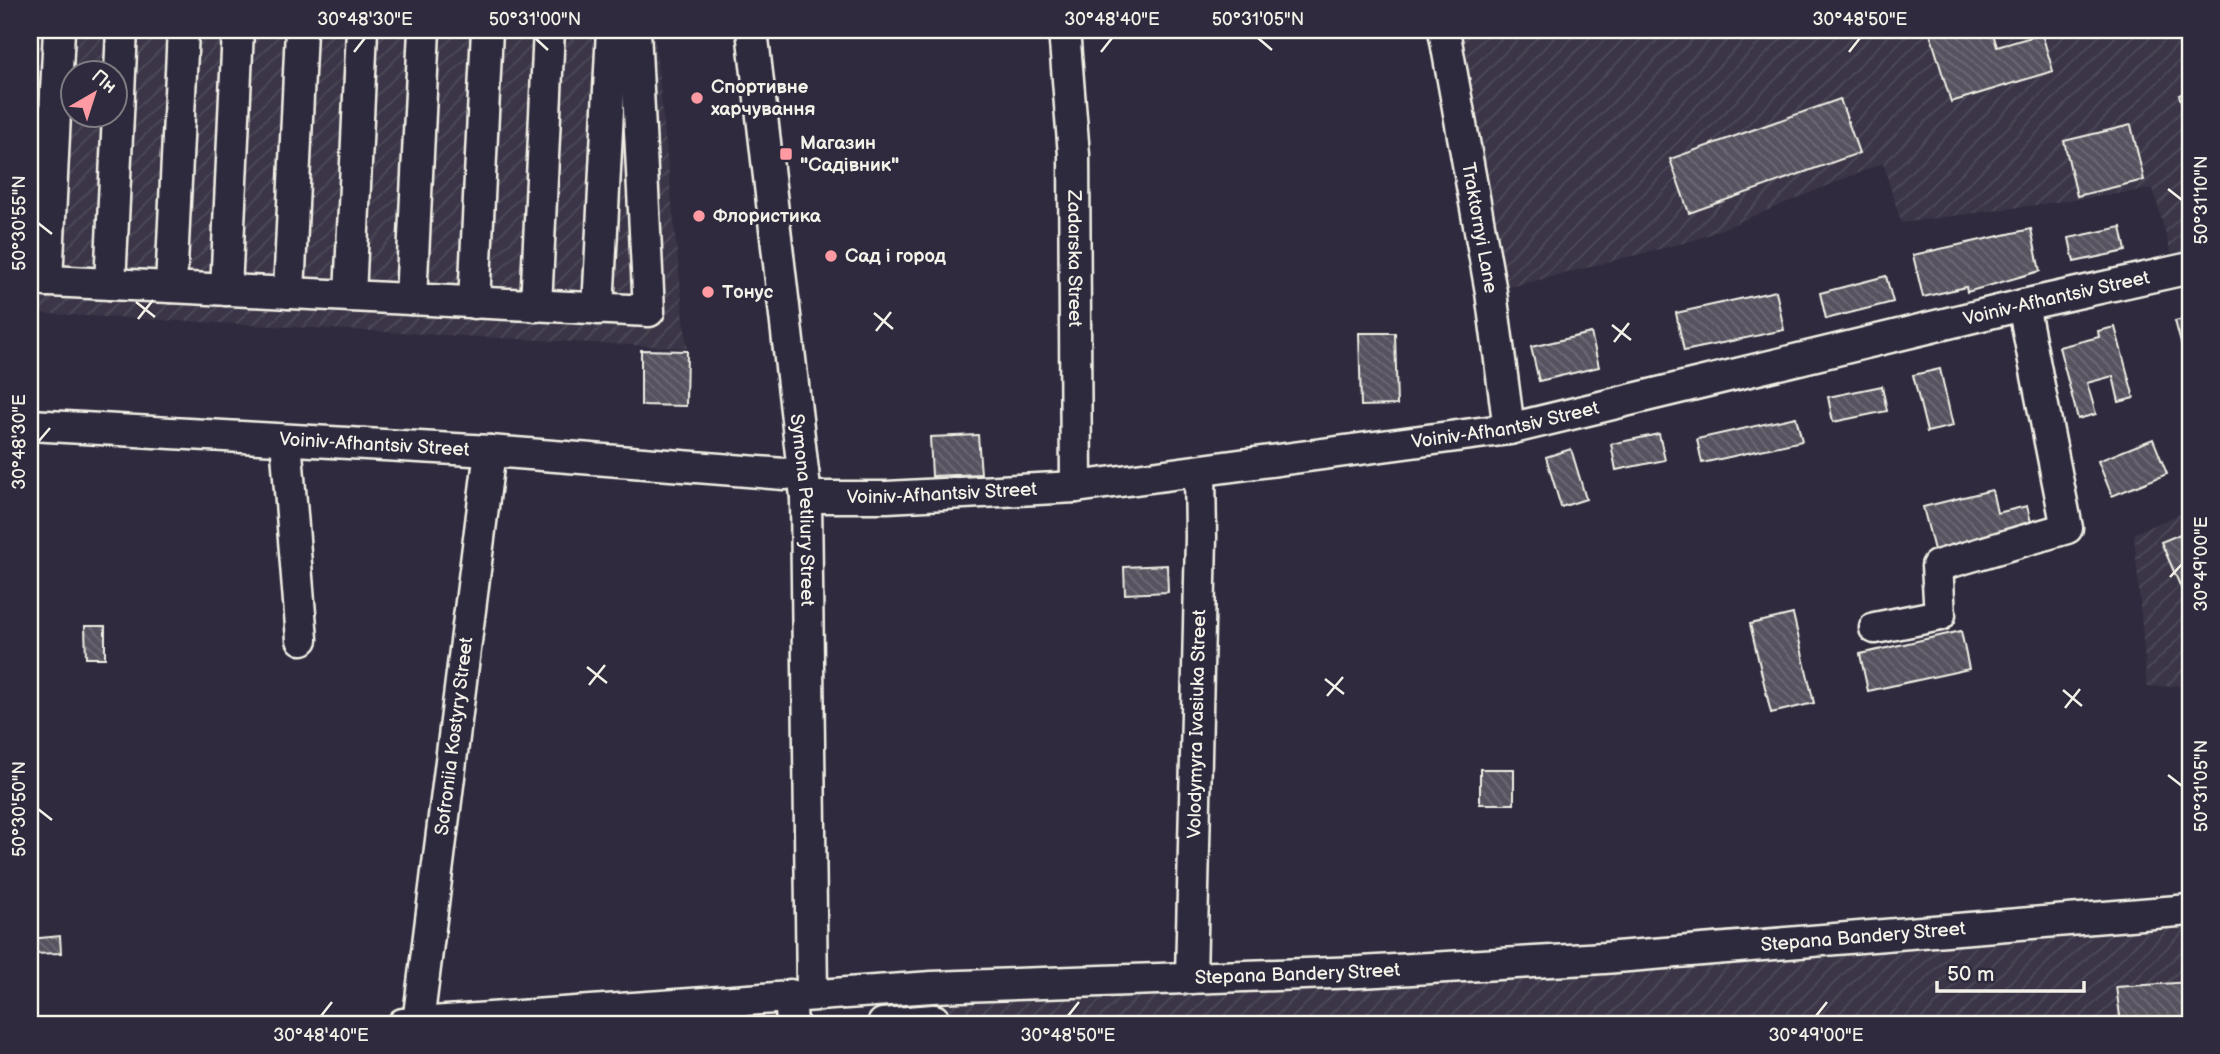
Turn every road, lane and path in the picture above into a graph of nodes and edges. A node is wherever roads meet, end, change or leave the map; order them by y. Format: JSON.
{"nodes":[{"id":1,"x":59,"y":30,"type":"edge"},
{"id":2,"x":122,"y":30,"type":"edge"},
{"id":3,"x":183,"y":30,"type":"edge"},
{"id":4,"x":238,"y":30,"type":"edge"},
{"id":5,"x":301,"y":30,"type":"edge"},
{"id":6,"x":362,"y":30,"type":"edge"},
{"id":7,"x":424,"y":30,"type":"edge"},
{"id":8,"x":487,"y":30,"type":"edge"},
{"id":9,"x":550,"y":30,"type":"edge"},
{"id":10,"x":612,"y":30,"type":"edge"},
{"id":11,"x":635,"y":30,"type":"edge"},
{"id":12,"x":752,"y":30,"type":"edge"},
{"id":13,"x":1064,"y":30,"type":"edge"},
{"id":14,"x":1444,"y":30,"type":"edge"},
{"id":15,"x":2190,"y":268,"type":"edge"},
{"id":16,"x":38,"y":281,"type":"edge"},
{"id":17,"x":110,"y":284,"type":"junction"},
{"id":18,"x":171,"y":287,"type":"junction"},
{"id":19,"x":226,"y":290,"type":"junction"},
{"id":20,"x":289,"y":293,"type":"junction"},
{"id":21,"x":350,"y":296,"type":"junction"},
{"id":22,"x":411,"y":299,"type":"junction"},
{"id":23,"x":474,"y":303,"type":"junction"},
{"id":24,"x":2023,"y":305,"type":"junction"},
{"id":25,"x":536,"y":306,"type":"junction"},
{"id":26,"x":598,"y":309,"type":"junction"},
{"id":27,"x":30,"y":425,"type":"edge"},
{"id":28,"x":1509,"y":429,"type":"junction"},
{"id":29,"x":286,"y":440,"type":"junction"},
{"id":30,"x":490,"y":452,"type":"junction"},
{"id":31,"x":1200,"y":471,"type":"junction"},
{"id":32,"x":805,"y":485,"type":"junction"},
{"id":33,"x":1076,"y":487,"type":"junction"},
{"id":34,"x":1875,"y":628,"type":"dead end"},
{"id":35,"x":302,"y":639,"type":"dead end"},
{"id":36,"x":2190,"y":910,"type":"edge"},
{"id":37,"x":1191,"y":978,"type":"junction"},
{"id":38,"x":932,"y":987,"type":"junction"},
{"id":39,"x":798,"y":1005,"type":"edge"},
{"id":40,"x":934,"y":1022,"type":"edge"},
{"id":41,"x":411,"y":1024,"type":"edge"},
{"id":42,"x":883,"y":1024,"type":"edge"}],
"edges":[{"from":1,"to":16,"type":"street"},
{"from":2,"to":17,"type":"street"},
{"from":3,"to":18,"type":"street"},
{"from":4,"to":19,"type":"street"},
{"from":5,"to":20,"type":"street"},
{"from":6,"to":21,"type":"street"},
{"from":7,"to":22,"type":"street"},
{"from":8,"to":23,"type":"street"},
{"from":9,"to":25,"type":"street"},
{"from":10,"to":26,"type":"street"},
{"from":11,"to":26,"type":"street"},
{"from":12,"to":32,"type":"street","name":"Symona Petliury Street"},
{"from":13,"to":33,"type":"street","name":"Zadarska Street"},
{"from":14,"to":28,"type":"street","name":"Traktornyi Lane"},
{"from":15,"to":24,"type":"street","name":"Voiniv-Afhantsiv Street"},
{"from":16,"to":17,"type":"street"},
{"from":17,"to":18,"type":"street"},
{"from":18,"to":19,"type":"street"},
{"from":19,"to":20,"type":"street"},
{"from":20,"to":21,"type":"street"},
{"from":21,"to":22,"type":"street"},
{"from":22,"to":23,"type":"street"},
{"from":23,"to":25,"type":"street"},
{"from":24,"to":28,"type":"street","name":"Voiniv-Afhantsiv Street"},
{"from":24,"to":34,"type":"street"},
{"from":25,"to":26,"type":"street"},
{"from":27,"to":29,"type":"street","name":"Voiniv-Afhantsiv Street"},
{"from":28,"to":31,"type":"street","name":"Voiniv-Afhantsiv Street"},
{"from":29,"to":30,"type":"street","name":"Voiniv-Afhantsiv Street"},
{"from":29,"to":35,"type":"street"},
{"from":30,"to":32,"type":"street","name":"Voiniv-Afhantsiv Street"},
{"from":30,"to":41,"type":"street","name":"Sofroniia Kostyry Street"},
{"from":31,"to":33,"type":"street","name":"Voiniv-Afhantsiv Street"},
{"from":31,"to":37,"type":"street","name":"Volodymyra Ivasiuka Street"},
{"from":32,"to":33,"type":"street","name":"Voiniv-Afhantsiv Street"},
{"from":32,"to":39,"type":"street","name":"Symona Petliury Street"},
{"from":36,"to":37,"type":"street","name":"Stepana Bandery Street"},
{"from":37,"to":38,"type":"street","name":"Stepana Bandery Street"},
{"from":38,"to":39,"type":"street","name":"Stepana Bandery Street"},
{"from":38,"to":40,"type":"street"},
{"from":39,"to":41,"type":"street","name":"Stepana Bandery Street"},
{"from":40,"to":42,"type":"street"}]}
